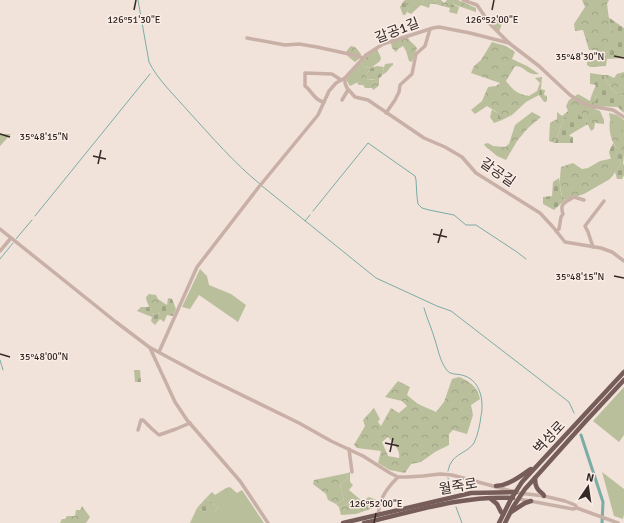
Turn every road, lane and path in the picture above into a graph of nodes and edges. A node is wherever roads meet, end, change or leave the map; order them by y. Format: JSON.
{"nodes":[{"id":1,"x":463,"y":0,"type":"edge"},
{"id":2,"x":430,"y":29,"type":"junction"},
{"id":3,"x":247,"y":38,"type":"dead end"},
{"id":4,"x":509,"y":43,"type":"junction"},
{"id":5,"x":363,"y":58,"type":"junction"},
{"id":6,"x":343,"y":79,"type":"junction"},
{"id":7,"x":348,"y":90,"type":"junction"},
{"id":8,"x":342,"y":100,"type":"dead end"},
{"id":9,"x":324,"y":102,"type":"junction"},
{"id":10,"x":386,"y":113,"type":"junction"},
{"id":11,"x":624,"y":117,"type":"edge"},
{"id":12,"x":584,"y":200,"type":"dead end"},
{"id":13,"x":604,"y":201,"type":"dead end"},
{"id":14,"x":0,"y":229,"type":"edge"},
{"id":15,"x":556,"y":231,"type":"junction"},
{"id":16,"x":11,"y":238,"type":"junction"},
{"id":17,"x":593,"y":247,"type":"junction"},
{"id":18,"x":0,"y":251,"type":"edge"},
{"id":19,"x":624,"y":261,"type":"edge"},
{"id":20,"x":149,"y":347,"type":"junction"},
{"id":21,"x":159,"y":352,"type":"junction"},
{"id":22,"x":624,"y":372,"type":"edge"},
{"id":23,"x":624,"y":380,"type":"edge"},
{"id":24,"x":190,"y":423,"type":"junction"},
{"id":25,"x":138,"y":430,"type":"dead end"},
{"id":26,"x":349,"y":449,"type":"junction"},
{"id":27,"x":538,"y":464,"type":"junction"},
{"id":28,"x":352,"y":472,"type":"dead end"},
{"id":29,"x":398,"y":477,"type":"junction"},
{"id":30,"x":535,"y":477,"type":"junction"},
{"id":31,"x":496,"y":486,"type":"junction"},
{"id":32,"x":516,"y":492,"type":"junction"},
{"id":33,"x":522,"y":493,"type":"junction"},
{"id":34,"x":544,"y":496,"type":"junction"},
{"id":35,"x":511,"y":498,"type":"junction"},
{"id":36,"x":491,"y":499,"type":"junction"},
{"id":37,"x":519,"y":499,"type":"junction"},
{"id":38,"x":531,"y":501,"type":"junction"},
{"id":39,"x":577,"y":508,"type":"junction"},
{"id":40,"x":510,"y":513,"type":"junction"},
{"id":41,"x":503,"y":514,"type":"junction"},
{"id":42,"x":378,"y":515,"type":"junction"},
{"id":43,"x":268,"y":523,"type":"edge"},
{"id":44,"x":343,"y":523,"type":"edge"},
{"id":45,"x":364,"y":523,"type":"edge"},
{"id":46,"x":499,"y":523,"type":"edge"},
{"id":47,"x":505,"y":523,"type":"edge"},
{"id":48,"x":618,"y":523,"type":"edge"}],
"edges":[{"from":1,"to":4,"type":"street"},
{"from":2,"to":4,"type":"street","name":"갈공1길"},
{"from":2,"to":5,"type":"street","name":"갈공1길"},
{"from":2,"to":10,"type":"street"},
{"from":3,"to":5,"type":"street"},
{"from":4,"to":11,"type":"street"},
{"from":5,"to":6,"type":"street","name":"갈공1길"},
{"from":6,"to":7,"type":"street"},
{"from":6,"to":9,"type":"street","name":"갈공1길"},
{"from":6,"to":9,"type":"street"},
{"from":7,"to":8,"type":"street"},
{"from":7,"to":10,"type":"street","name":"갈공길"},
{"from":9,"to":21,"type":"street","name":"갈공1길"},
{"from":10,"to":15,"type":"street","name":"갈공길"},
{"from":12,"to":15,"type":"street"},
{"from":13,"to":17,"type":"street"},
{"from":14,"to":16,"type":"street"},
{"from":15,"to":17,"type":"street","name":"갈공길"},
{"from":16,"to":18,"type":"street"},
{"from":16,"to":20,"type":"street"},
{"from":17,"to":19,"type":"street","name":"갈공길"},
{"from":20,"to":21,"type":"street"},
{"from":20,"to":24,"type":"street"},
{"from":21,"to":26,"type":"street"},
{"from":22,"to":27,"type":"main road","name":"벽성로"},
{"from":23,"to":30,"type":"main road","name":"벽성로"},
{"from":24,"to":25,"type":"street"},
{"from":24,"to":43,"type":"street"},
{"from":26,"to":28,"type":"street"},
{"from":26,"to":29,"type":"street"},
{"from":27,"to":31,"type":"main road"},
{"from":27,"to":32,"type":"main road","name":"벽성로"},
{"from":29,"to":31,"type":"street"},
{"from":29,"to":42,"type":"street"},
{"from":30,"to":33,"type":"main road","name":"벽성로"},
{"from":30,"to":34,"type":"main road"},
{"from":31,"to":32,"type":"street"},
{"from":32,"to":33,"type":"street","name":"월죽로"},
{"from":32,"to":35,"type":"main road","name":"벽성로"},
{"from":32,"to":42,"type":"main road","name":"월죽로"},
{"from":33,"to":34,"type":"street","name":"월죽로"},
{"from":33,"to":37,"type":"main road","name":"벽성로"},
{"from":34,"to":39,"type":"street","name":"월죽로"},
{"from":35,"to":36,"type":"main road","name":"월죽로"},
{"from":35,"to":37,"type":"main road","name":"월죽로"},
{"from":35,"to":41,"type":"main road","name":"벽성로"},
{"from":36,"to":41,"type":"main road"},
{"from":36,"to":45,"type":"main road","name":"월죽로"},
{"from":37,"to":38,"type":"street","name":"월죽로"},
{"from":37,"to":40,"type":"main road","name":"벽성로"},
{"from":38,"to":39,"type":"street","name":"월죽로"},
{"from":38,"to":40,"type":"main road"},
{"from":39,"to":48,"type":"street","name":"월죽로"},
{"from":40,"to":47,"type":"main road","name":"벽성로"},
{"from":41,"to":46,"type":"main road","name":"벽성로"},
{"from":42,"to":44,"type":"main road","name":"월죽로"}]}
